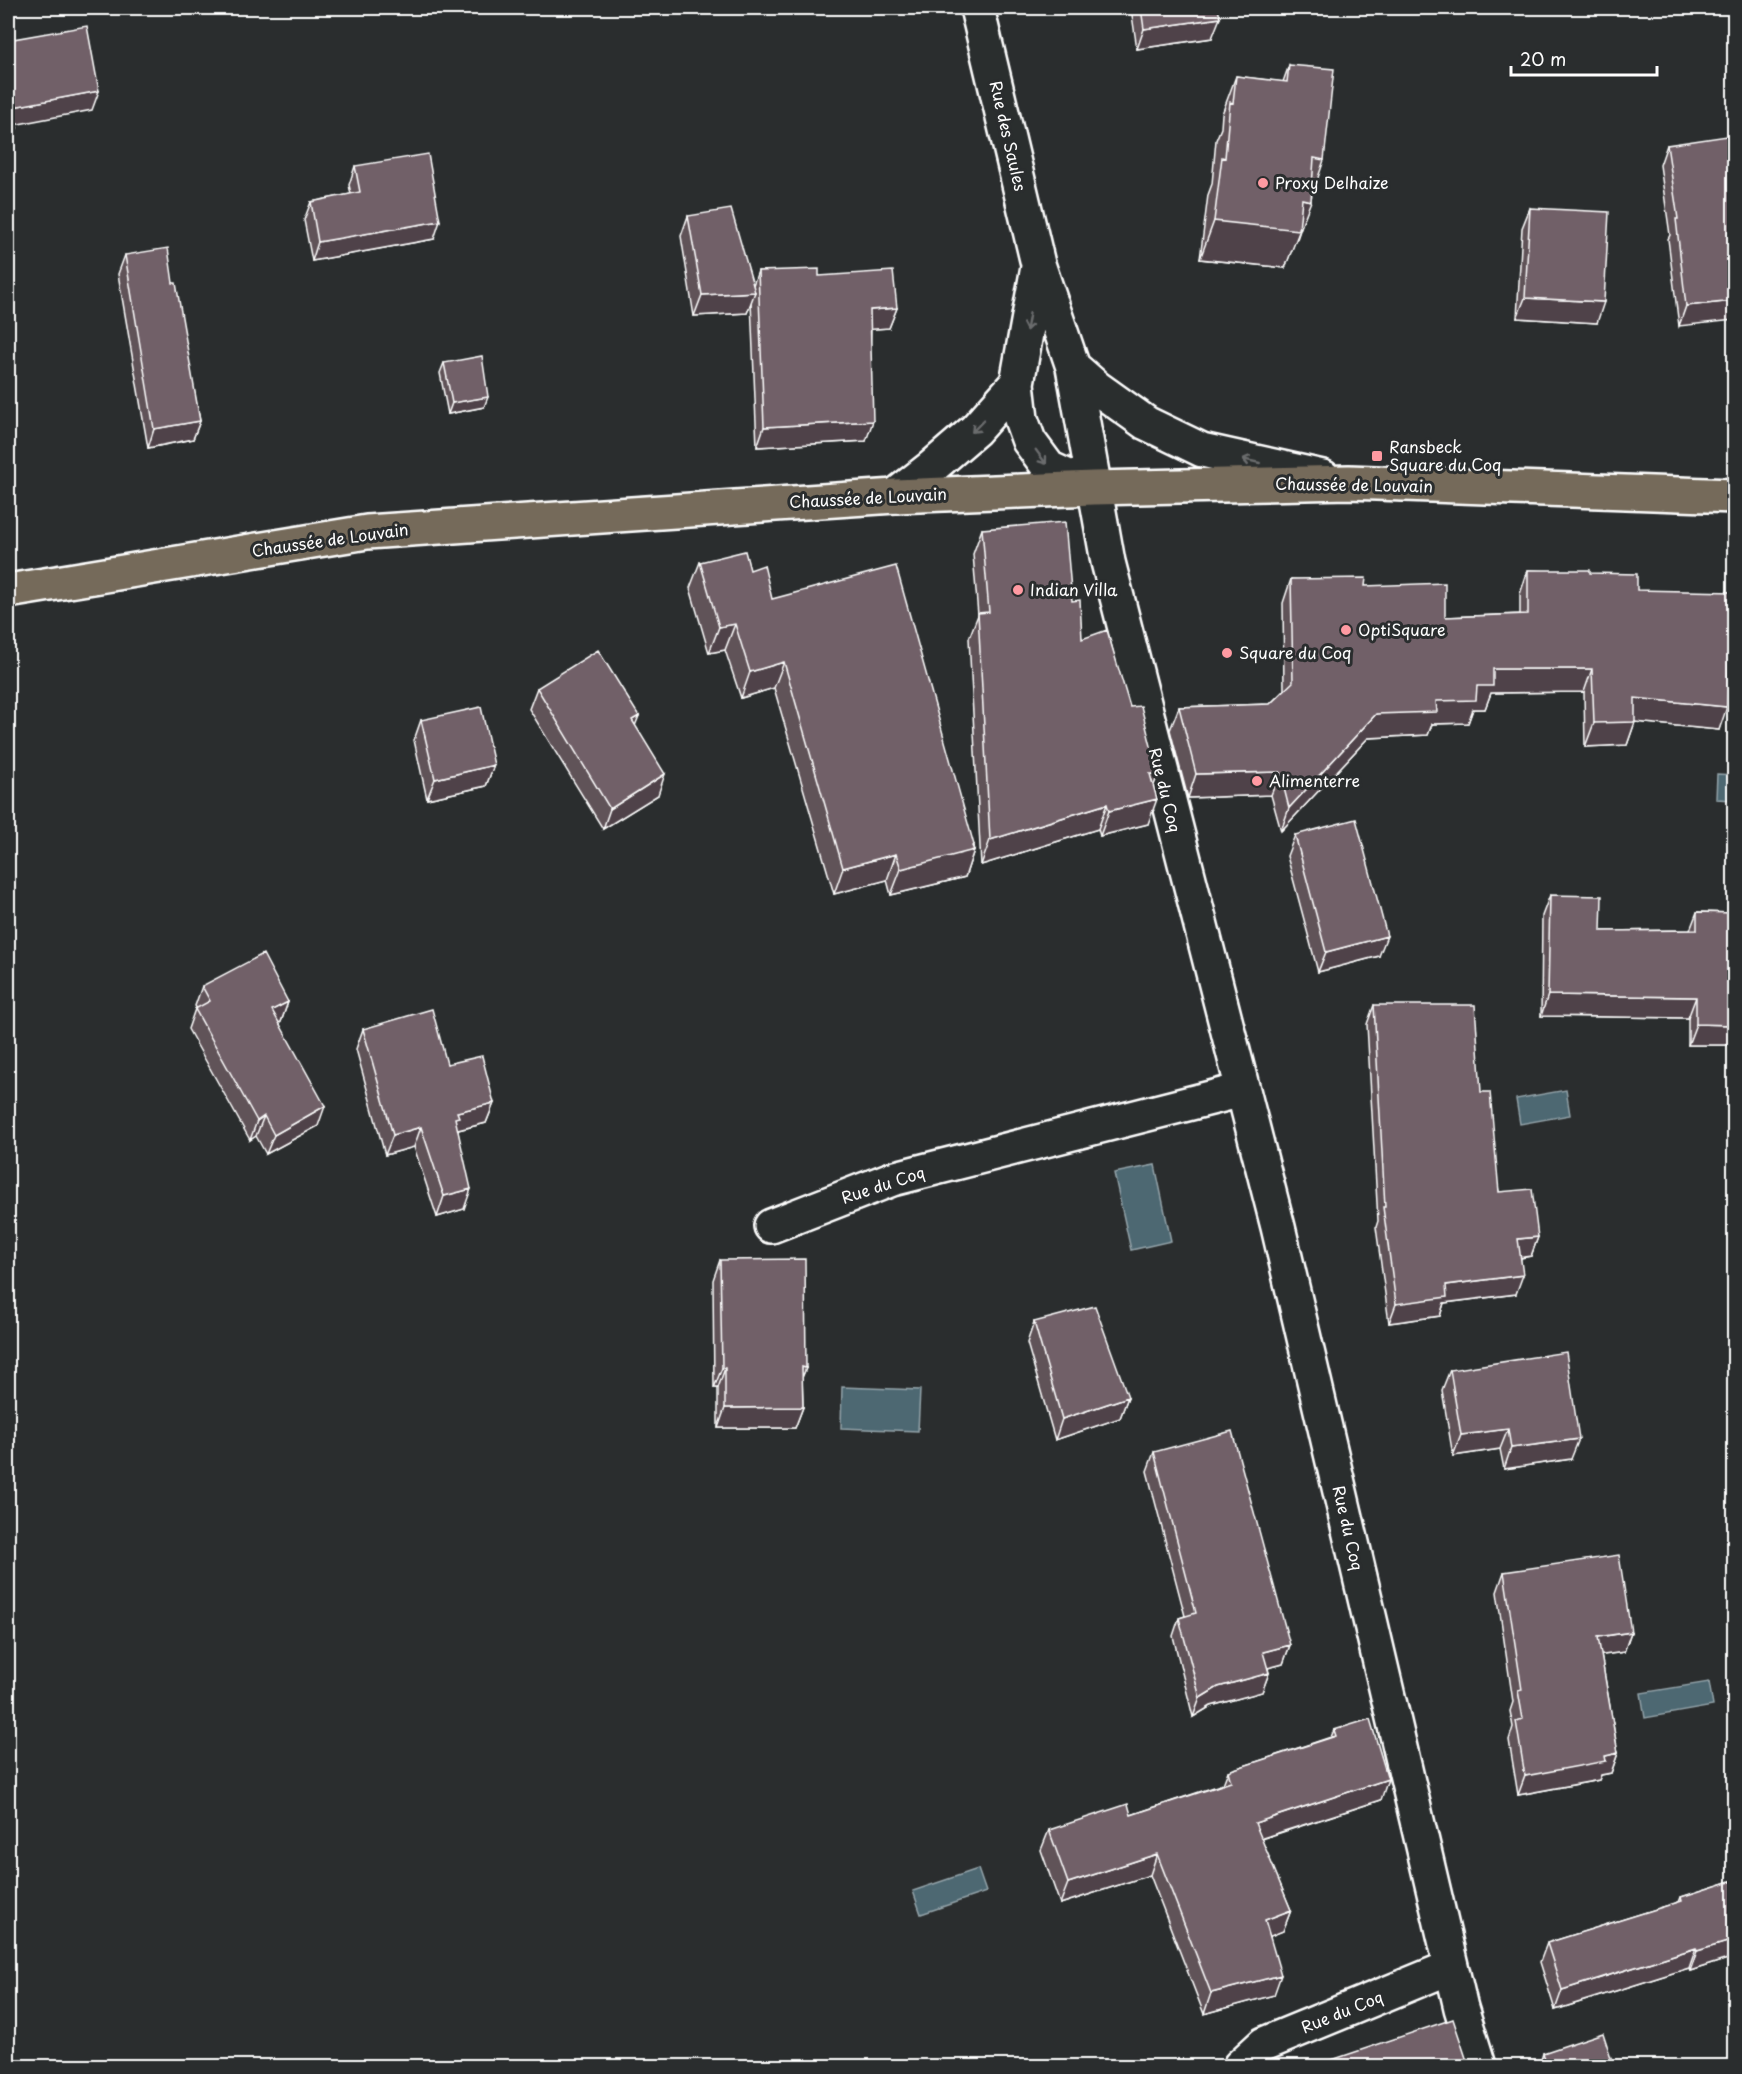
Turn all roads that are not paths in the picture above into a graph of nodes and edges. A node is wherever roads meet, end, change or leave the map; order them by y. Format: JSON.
{"nodes":[{"id":1,"x":977,"y":8,"type":"edge"},
{"id":2,"x":1038,"y":264,"type":"junction"},
{"id":3,"x":1073,"y":367,"type":"junction"},
{"id":4,"x":1017,"y":383,"type":"junction"},
{"id":5,"x":1349,"y":482,"type":"junction"},
{"id":6,"x":1093,"y":488,"type":"junction"},
{"id":7,"x":895,"y":496,"type":"junction"},
{"id":8,"x":1734,"y":496,"type":"edge"},
{"id":9,"x":8,"y":591,"type":"edge"},
{"id":10,"x":1242,"y":1090,"type":"junction"},
{"id":11,"x":771,"y":1226,"type":"dead end"},
{"id":12,"x":1451,"y":1967,"type":"junction"},
{"id":13,"x":1240,"y":2067,"type":"edge"},
{"id":14,"x":1479,"y":2067,"type":"edge"}],
"edges":[{"from":1,"to":2,"type":"street","name":"Rue des Saules"},
{"from":2,"to":3,"type":"street","name":"Rue des Saules"},
{"from":2,"to":4,"type":"street","name":"Rue des Saules","one_way":true},
{"from":5,"to":3,"type":"street","one_way":true},
{"from":3,"to":6,"type":"street","name":"Rue des Saules"},
{"from":4,"to":6,"type":"street","name":"Rue des Saules","one_way":true},
{"from":4,"to":7,"type":"street","one_way":true},
{"from":5,"to":6,"type":"main road","name":"Chaussée de Louvain"},
{"from":5,"to":8,"type":"main road","name":"Chaussée de Louvain"},
{"from":6,"to":7,"type":"main road","name":"Chaussée de Louvain"},
{"from":6,"to":10,"type":"street","name":"Rue du Coq"},
{"from":7,"to":9,"type":"main road","name":"Chaussée de Louvain"},
{"from":10,"to":11,"type":"street","name":"Rue du Coq"},
{"from":10,"to":12,"type":"street","name":"Rue du Coq"},
{"from":12,"to":13,"type":"street","name":"Rue du Coq"},
{"from":12,"to":14,"type":"street","name":"Rue du Coq"}]}
